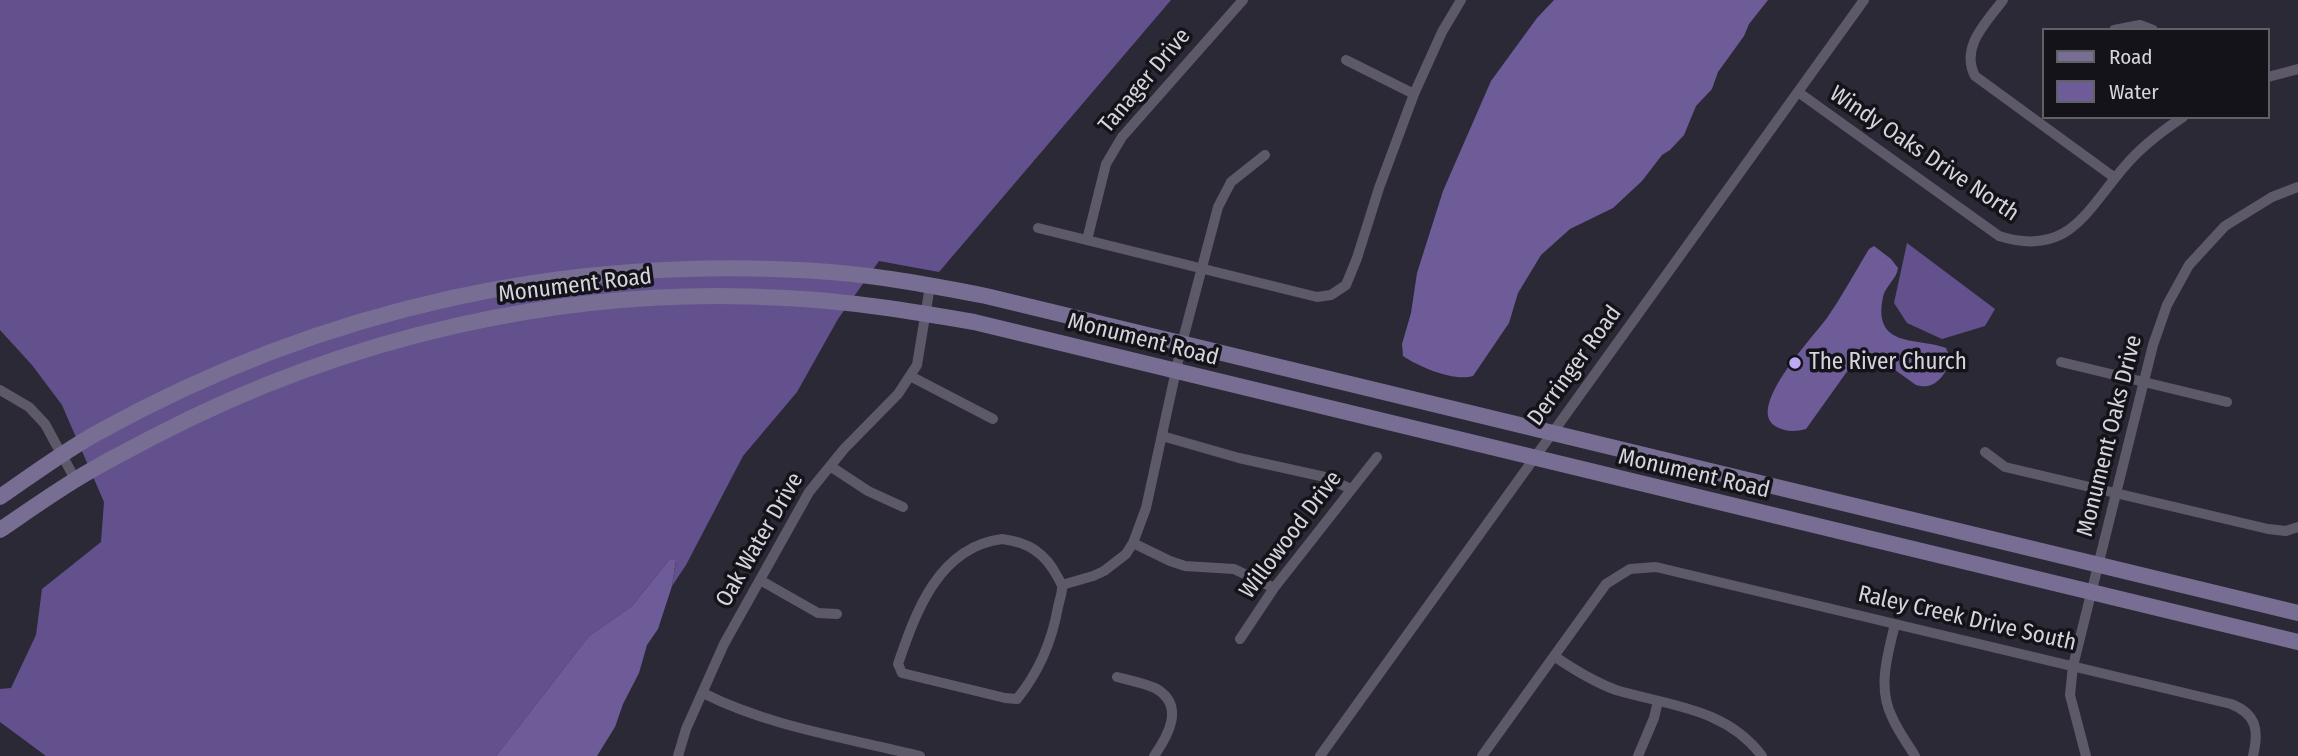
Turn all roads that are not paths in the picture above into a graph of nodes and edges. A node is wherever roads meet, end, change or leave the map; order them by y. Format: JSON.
{"nodes":[{"id":1,"x":1242,"y":0,"type":"edge"},
{"id":2,"x":1461,"y":0,"type":"edge"},
{"id":3,"x":1864,"y":0,"type":"edge"},
{"id":4,"x":2003,"y":0,"type":"edge"},
{"id":5,"x":2124,"y":28,"type":"edge"},
{"id":6,"x":2148,"y":28,"type":"edge"},
{"id":7,"x":1346,"y":60,"type":"dead end"},
{"id":8,"x":2298,"y":69,"type":"edge"},
{"id":9,"x":2270,"y":76,"type":"edge"},
{"id":10,"x":1798,"y":92,"type":"junction"},
{"id":11,"x":1414,"y":94,"type":"junction"},
{"id":12,"x":2180,"y":119,"type":"edge"},
{"id":13,"x":1265,"y":155,"type":"dead end"},
{"id":14,"x":2115,"y":178,"type":"junction"},
{"id":15,"x":2298,"y":187,"type":"edge"},
{"id":16,"x":1038,"y":228,"type":"dead end"},
{"id":17,"x":1087,"y":240,"type":"junction"},
{"id":18,"x":1203,"y":269,"type":"junction"},
{"id":19,"x":930,"y":286,"type":"junction"},
{"id":20,"x":926,"y":314,"type":"junction"},
{"id":21,"x":1182,"y":343,"type":"junction"},
{"id":22,"x":2061,"y":362,"type":"dead end"},
{"id":23,"x":1176,"y":371,"type":"junction"},
{"id":24,"x":912,"y":377,"type":"junction"},
{"id":25,"x":2144,"y":383,"type":"junction"},
{"id":26,"x":0,"y":390,"type":"edge"},
{"id":27,"x":2227,"y":402,"type":"dead end"},
{"id":28,"x":993,"y":419,"type":"dead end"},
{"id":29,"x":1554,"y":432,"type":"junction"},
{"id":30,"x":1162,"y":436,"type":"junction"},
{"id":31,"x":1985,"y":453,"type":"dead end"},
{"id":32,"x":62,"y":455,"type":"junction"},
{"id":33,"x":1377,"y":457,"type":"dead end"},
{"id":34,"x":1535,"y":458,"type":"junction"},
{"id":35,"x":830,"y":466,"type":"junction"},
{"id":36,"x":75,"y":480,"type":"junction"},
{"id":37,"x":1351,"y":489,"type":"junction"},
{"id":38,"x":2117,"y":492,"type":"junction"},
{"id":39,"x":0,"y":497,"type":"edge"},
{"id":40,"x":903,"y":507,"type":"dead end"},
{"id":41,"x":2298,"y":527,"type":"edge"},
{"id":42,"x":0,"y":530,"type":"edge"},
{"id":43,"x":1133,"y":543,"type":"junction"},
{"id":44,"x":2099,"y":565,"type":"junction"},
{"id":45,"x":760,"y":580,"type":"junction"},
{"id":46,"x":1062,"y":585,"type":"junction"},
{"id":47,"x":1274,"y":589,"type":"junction"},
{"id":48,"x":2092,"y":593,"type":"junction"},
{"id":49,"x":2298,"y":613,"type":"edge"},
{"id":50,"x":837,"y":614,"type":"dead end"},
{"id":51,"x":1895,"y":624,"type":"junction"},
{"id":52,"x":1240,"y":639,"type":"dead end"},
{"id":53,"x":2298,"y":642,"type":"edge"},
{"id":54,"x":1554,"y":656,"type":"junction"},
{"id":55,"x":2074,"y":666,"type":"junction"},
{"id":56,"x":1117,"y":677,"type":"dead end"},
{"id":57,"x":703,"y":693,"type":"junction"},
{"id":58,"x":1658,"y":701,"type":"junction"},
{"id":59,"x":678,"y":756,"type":"edge"},
{"id":60,"x":920,"y":756,"type":"edge"},
{"id":61,"x":1154,"y":756,"type":"edge"},
{"id":62,"x":1320,"y":756,"type":"edge"},
{"id":63,"x":1482,"y":756,"type":"edge"},
{"id":64,"x":1637,"y":756,"type":"edge"},
{"id":65,"x":1762,"y":756,"type":"edge"},
{"id":66,"x":1915,"y":756,"type":"edge"},
{"id":67,"x":2086,"y":756,"type":"edge"},
{"id":68,"x":2253,"y":756,"type":"edge"}],
"edges":[{"from":1,"to":17,"type":"street","name":"Tanager Drive"},
{"from":2,"to":11,"type":"street"},
{"from":3,"to":10,"type":"street","name":"Derringer Road"},
{"from":4,"to":14,"type":"street"},
{"from":5,"to":6,"type":"street"},
{"from":7,"to":11,"type":"street"},
{"from":8,"to":9,"type":"street"},
{"from":10,"to":14,"type":"street","name":"Windy Oaks Drive North"},
{"from":10,"to":29,"type":"street","name":"Derringer Road"},
{"from":11,"to":18,"type":"street"},
{"from":12,"to":14,"type":"street"},
{"from":13,"to":18,"type":"street"},
{"from":15,"to":25,"type":"street","name":"Monument Oaks Drive"},
{"from":16,"to":17,"type":"street"},
{"from":17,"to":18,"type":"street"},
{"from":18,"to":21,"type":"street"},
{"from":19,"to":20,"type":"street","name":"Oak Water Drive"},
{"from":19,"to":21,"type":"main road","name":"Monument Road"},
{"from":19,"to":32,"type":"main road","name":"Monument Road"},
{"from":20,"to":23,"type":"main road","name":"Monument Road"},
{"from":20,"to":24,"type":"street","name":"Oak Water Drive"},
{"from":20,"to":36,"type":"main road","name":"Monument Road"},
{"from":21,"to":23,"type":"street"},
{"from":21,"to":29,"type":"main road","name":"Monument Road"},
{"from":22,"to":25,"type":"street"},
{"from":23,"to":30,"type":"street"},
{"from":23,"to":34,"type":"main road","name":"Monument Road"},
{"from":24,"to":28,"type":"street"},
{"from":24,"to":35,"type":"street","name":"Oak Water Drive"},
{"from":25,"to":27,"type":"street"},
{"from":25,"to":38,"type":"street","name":"Monument Oaks Drive"},
{"from":26,"to":32,"type":"street"},
{"from":29,"to":34,"type":"street","name":"Derringer Road"},
{"from":29,"to":44,"type":"main road","name":"Monument Road"},
{"from":30,"to":37,"type":"street"},
{"from":30,"to":43,"type":"street"},
{"from":31,"to":38,"type":"street"},
{"from":32,"to":36,"type":"street"},
{"from":32,"to":39,"type":"main road","name":"Monument Road"},
{"from":33,"to":37,"type":"street","name":"Willowood Drive"},
{"from":34,"to":48,"type":"main road","name":"Monument Road"},
{"from":34,"to":62,"type":"street","name":"Derringer Road"},
{"from":35,"to":40,"type":"street"},
{"from":35,"to":45,"type":"street","name":"Oak Water Drive"},
{"from":36,"to":42,"type":"main road","name":"Monument Road"},
{"from":37,"to":47,"type":"street","name":"Willowood Drive"},
{"from":38,"to":41,"type":"street"},
{"from":38,"to":44,"type":"street","name":"Monument Oaks Drive"},
{"from":43,"to":46,"type":"street"},
{"from":43,"to":47,"type":"street"},
{"from":44,"to":48,"type":"street","name":"Monument Oaks Drive"},
{"from":44,"to":49,"type":"main road","name":"Monument Road"},
{"from":45,"to":50,"type":"street"},
{"from":45,"to":57,"type":"street","name":"Oak Water Drive"},
{"from":46,"to":46,"type":"street"},
{"from":47,"to":52,"type":"street","name":"Willowood Drive"},
{"from":48,"to":53,"type":"main road","name":"Monument Road"},
{"from":48,"to":55,"type":"street","name":"Monument Oaks Drive"},
{"from":51,"to":54,"type":"street","name":"Raley Creek Drive South"},
{"from":51,"to":55,"type":"street","name":"Raley Creek Drive South"},
{"from":51,"to":66,"type":"street"},
{"from":54,"to":58,"type":"street"},
{"from":54,"to":63,"type":"street"},
{"from":55,"to":67,"type":"street","name":"Monument Oaks Drive"},
{"from":55,"to":68,"type":"street","name":"Raley Creek Drive South"},
{"from":56,"to":61,"type":"street"},
{"from":57,"to":59,"type":"street","name":"Oak Water Drive"},
{"from":57,"to":60,"type":"street"},
{"from":58,"to":64,"type":"street"},
{"from":58,"to":65,"type":"street"}]}
